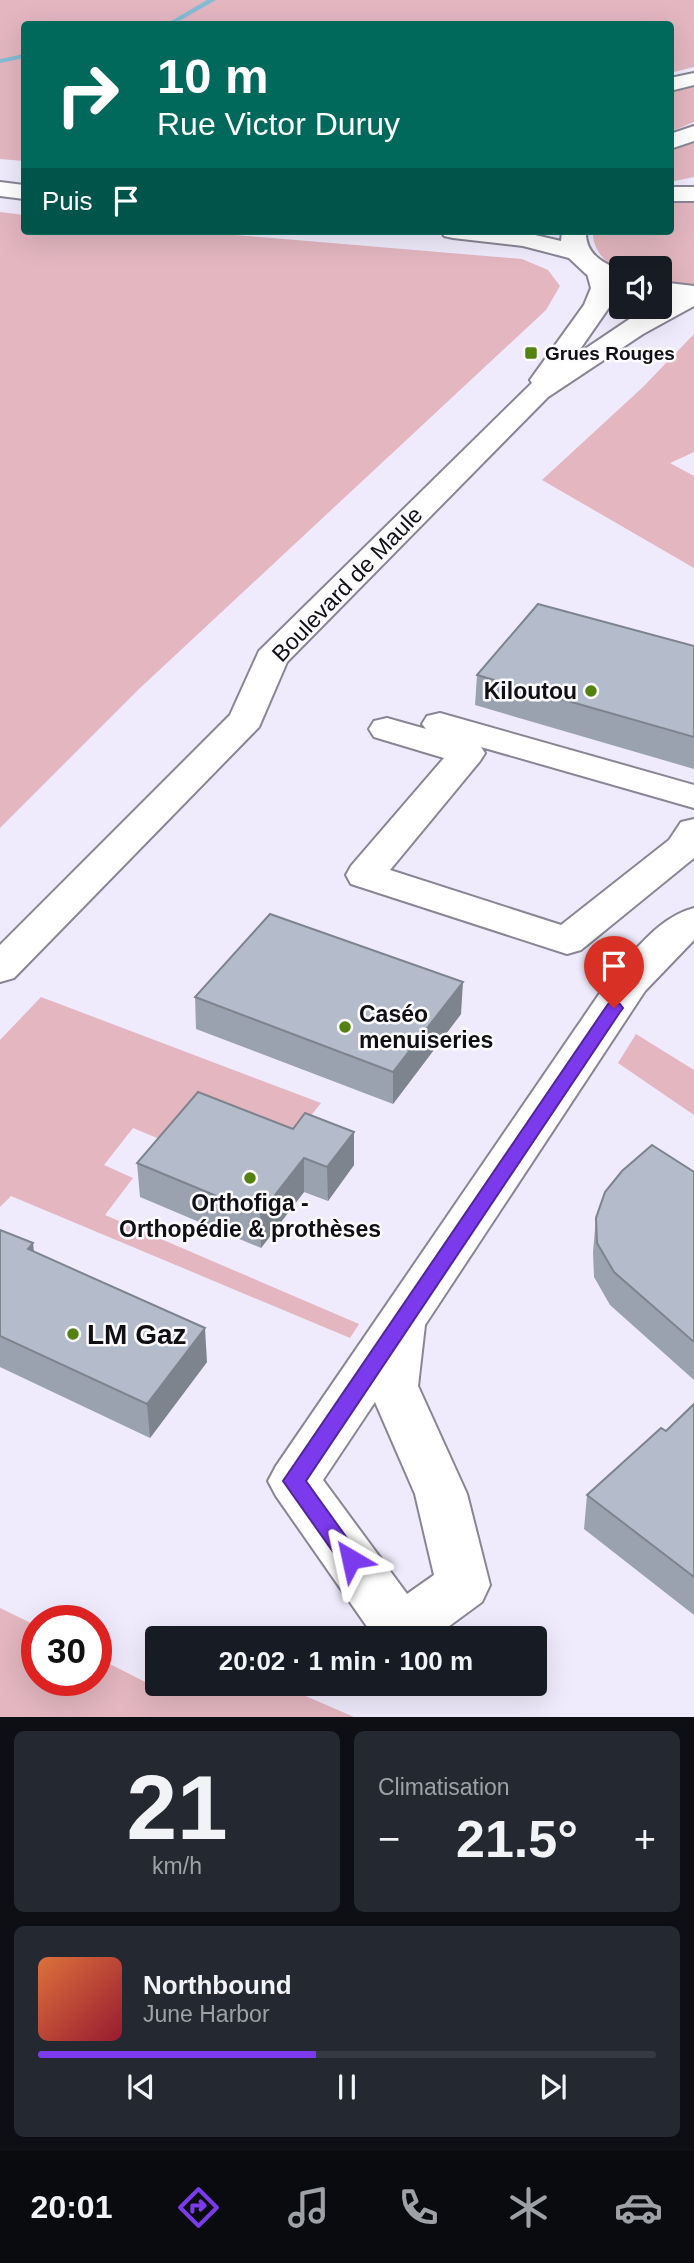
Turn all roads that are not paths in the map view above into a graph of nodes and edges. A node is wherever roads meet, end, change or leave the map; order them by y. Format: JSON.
{"nodes":[{"id":1,"x":694,"y":79,"type":"edge"},
{"id":2,"x":674,"y":84,"type":"edge"},
{"id":3,"x":694,"y":133,"type":"edge"},
{"id":4,"x":674,"y":140,"type":"edge"},
{"id":5,"x":0,"y":172,"type":"edge"},
{"id":6,"x":21,"y":174,"type":"edge"},
{"id":7,"x":0,"y":180,"type":"edge"},
{"id":8,"x":21,"y":182,"type":"edge"},
{"id":9,"x":0,"y":189,"type":"edge"},
{"id":10,"x":21,"y":192,"type":"edge"},
{"id":11,"x":486,"y":235,"type":"edge"},
{"id":12,"x":575,"y":241,"type":"edge"},
{"id":13,"x":609,"y":274,"type":"edge"},
{"id":14,"x":609,"y":277,"type":"edge"},
{"id":15,"x":672,"y":292,"type":"edge"},
{"id":16,"x":694,"y":295,"type":"edge"},
{"id":17,"x":538,"y":391,"type":"junction"},
{"id":18,"x":694,"y":797,"type":"edge"},
{"id":19,"x":694,"y":830,"type":"edge"},
{"id":20,"x":694,"y":921,"type":"edge"},
{"id":21,"x":0,"y":970,"type":"edge"},
{"id":22,"x":401,"y":1323,"type":"junction"}],
"edges":[{"from":1,"to":2,"type":"main road"},
{"from":3,"to":4,"type":"main road"},
{"from":5,"to":6,"type":"main road"},
{"from":7,"to":8,"type":"main road"},
{"from":9,"to":10,"type":"main road"},
{"from":11,"to":12,"type":"main road"},
{"from":12,"to":13,"type":"main road"},
{"from":14,"to":17,"type":"main road","name":"Boulevard de Maule"},
{"from":15,"to":16,"type":"main road"},
{"from":16,"to":17,"type":"main road","name":"Boulevard de Maule"},
{"from":17,"to":21,"type":"main road","name":"Boulevard de Maule"},
{"from":18,"to":19,"type":"main road"},
{"from":20,"to":22,"type":"main road"},
{"from":22,"to":22,"type":"main road"}]}
